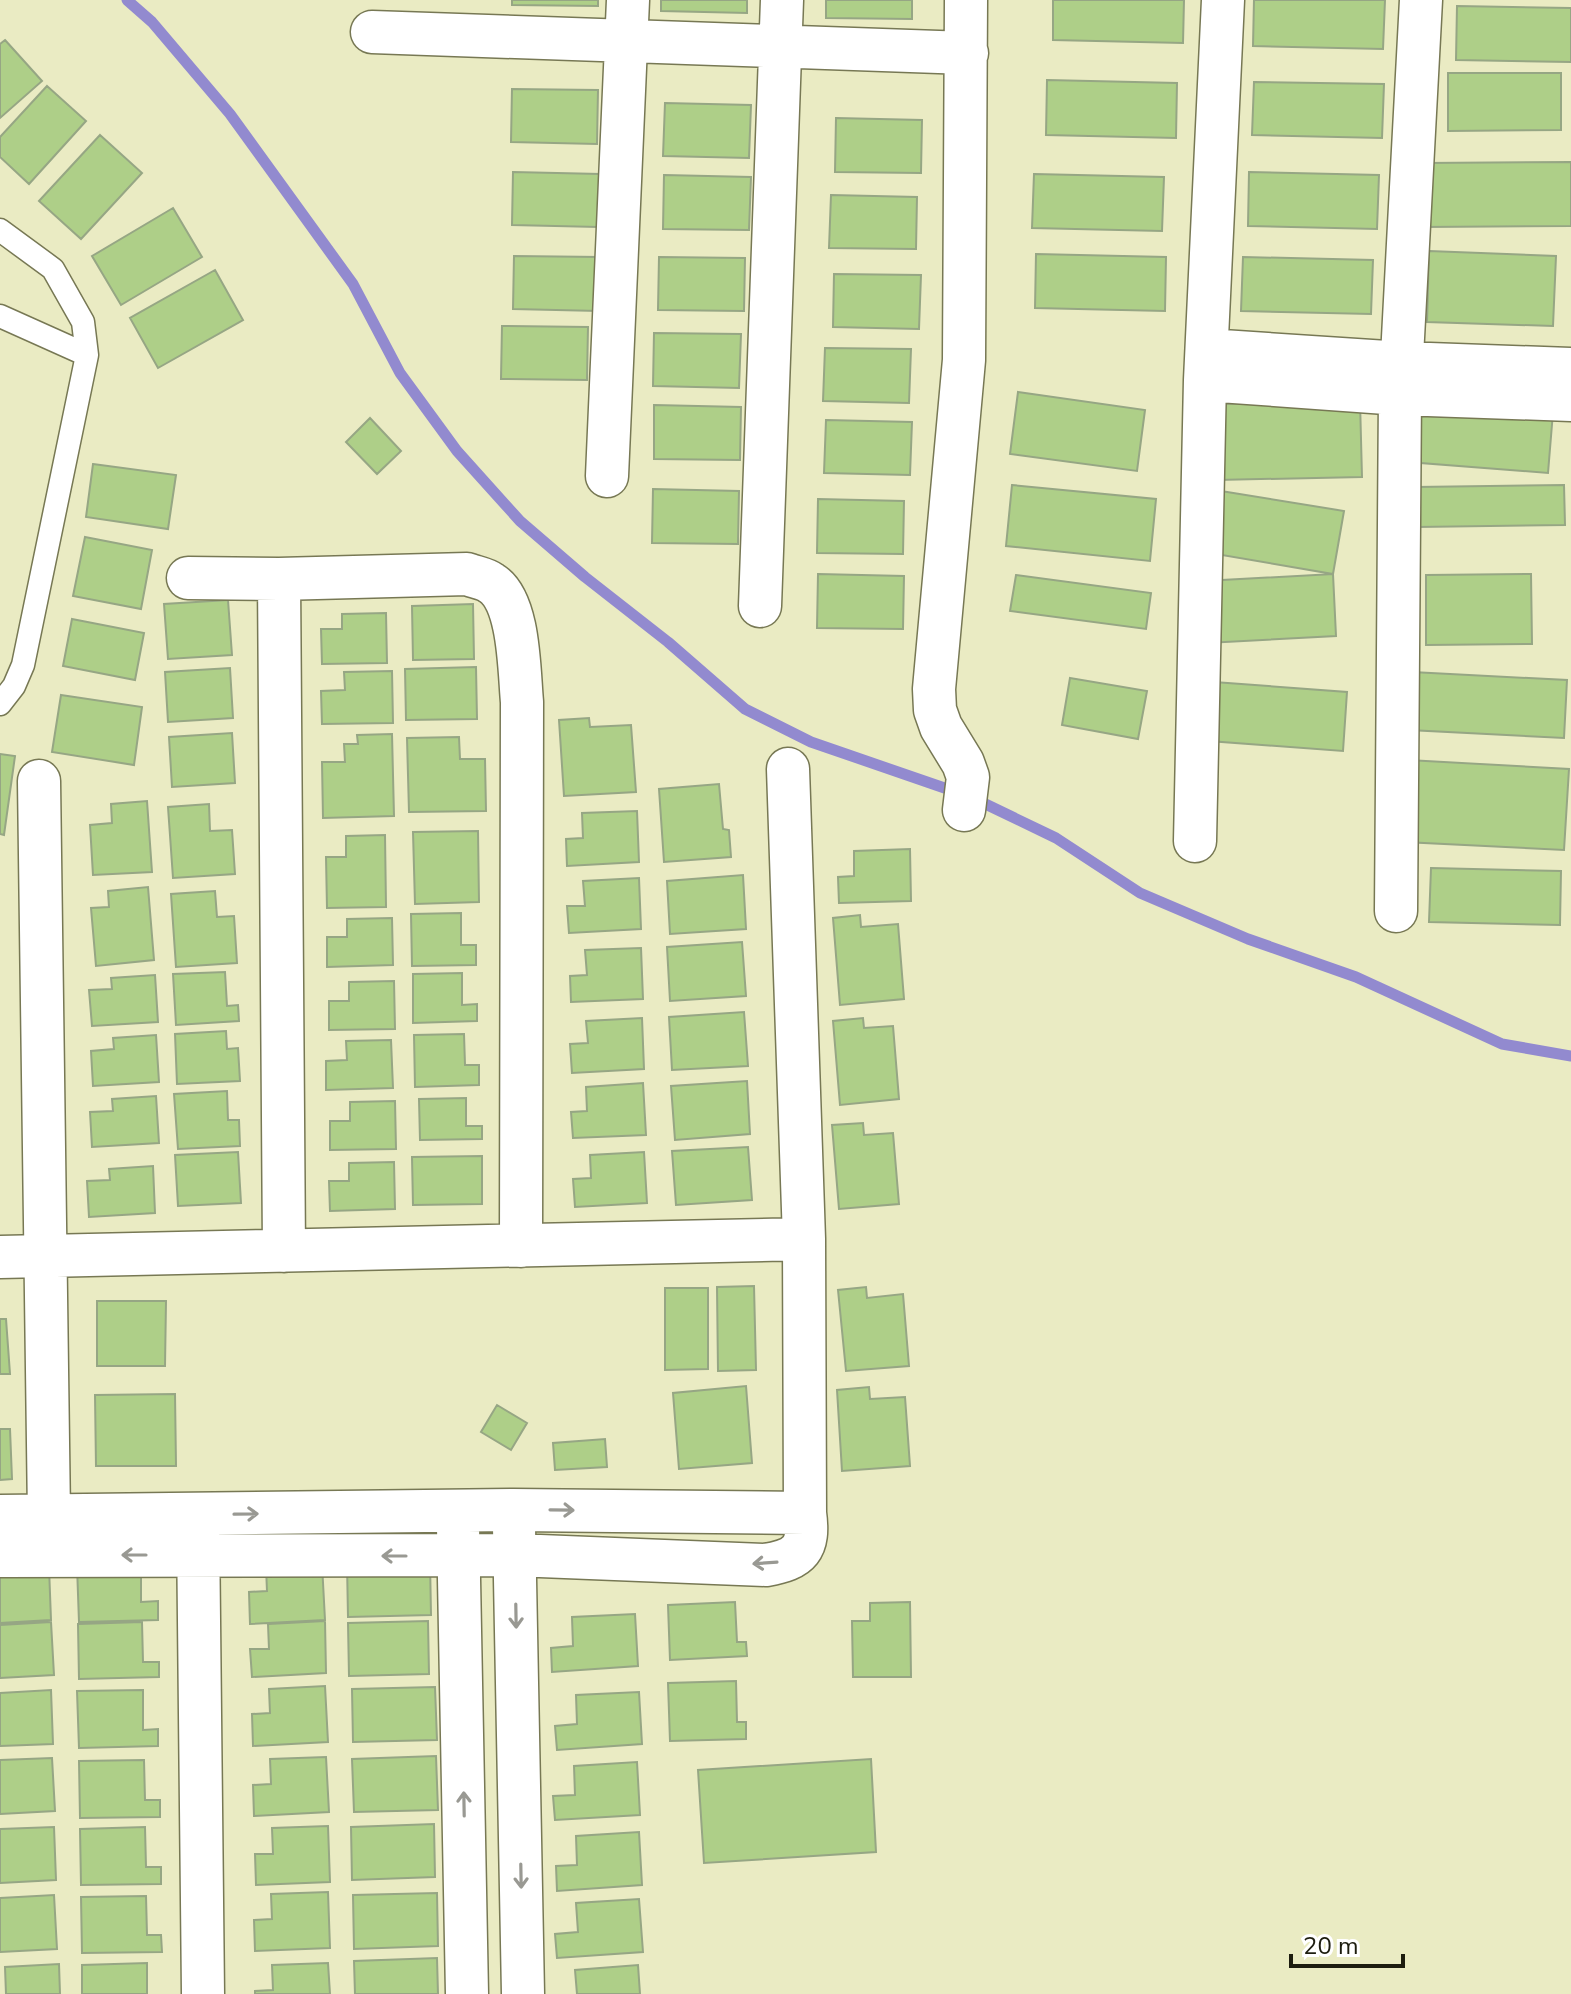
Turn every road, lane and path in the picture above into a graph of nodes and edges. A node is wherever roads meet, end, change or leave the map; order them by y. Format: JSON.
{"nodes":[{"id":1,"x":628,"y":0,"type":"edge"},
{"id":2,"x":782,"y":0,"type":"edge"},
{"id":3,"x":966,"y":0,"type":"edge"},
{"id":4,"x":1223,"y":0,"type":"edge"},
{"id":5,"x":1421,"y":0,"type":"edge"},
{"id":6,"x":472,"y":17,"type":"edge"},
{"id":7,"x":372,"y":32,"type":"dead end"},
{"id":8,"x":627,"y":41,"type":"junction"},
{"id":9,"x":779,"y":47,"type":"junction"},
{"id":10,"x":967,"y":53,"type":"junction"},
{"id":11,"x":0,"y":230,"type":"edge"},
{"id":12,"x":0,"y":316,"type":"edge"},
{"id":13,"x":87,"y":355,"type":"junction"},
{"id":14,"x":1206,"y":365,"type":"junction"},
{"id":15,"x":1571,"y":369,"type":"edge"},
{"id":16,"x":1401,"y":378,"type":"junction"},
{"id":17,"x":1571,"y":400,"type":"edge"},
{"id":18,"x":607,"y":476,"type":"dead end"},
{"id":19,"x":188,"y":578,"type":"dead end"},
{"id":20,"x":279,"y":579,"type":"junction"},
{"id":21,"x":760,"y":606,"type":"dead end"},
{"id":22,"x":0,"y":704,"type":"edge"},
{"id":23,"x":788,"y":769,"type":"dead end"},
{"id":24,"x":39,"y":781,"type":"dead end"},
{"id":25,"x":966,"y":799,"type":"dead end"},
{"id":26,"x":1195,"y":841,"type":"dead end"},
{"id":27,"x":1396,"y":911,"type":"dead end"},
{"id":28,"x":804,"y":1239,"type":"junction"},
{"id":29,"x":521,"y":1246,"type":"junction"},
{"id":30,"x":284,"y":1251,"type":"junction"},
{"id":31,"x":45,"y":1256,"type":"junction"},
{"id":32,"x":0,"y":1257,"type":"edge"},
{"id":33,"x":458,"y":1510,"type":"junction"},
{"id":34,"x":514,"y":1510,"type":"junction"},
{"id":35,"x":805,"y":1513,"type":"junction"},
{"id":36,"x":198,"y":1514,"type":"junction"},
{"id":37,"x":0,"y":1516,"type":"edge"},
{"id":38,"x":49,"y":1516,"type":"junction"},
{"id":39,"x":197,"y":1555,"type":"junction"},
{"id":40,"x":515,"y":1555,"type":"junction"},
{"id":41,"x":0,"y":1556,"type":"edge"},
{"id":42,"x":459,"y":1556,"type":"junction"},
{"id":43,"x":203,"y":1994,"type":"edge"},
{"id":44,"x":467,"y":1994,"type":"edge"},
{"id":45,"x":523,"y":1994,"type":"edge"}],
"edges":[{"from":1,"to":8,"type":"street"},
{"from":2,"to":9,"type":"street"},
{"from":3,"to":10,"type":"street"},
{"from":4,"to":14,"type":"street"},
{"from":5,"to":16,"type":"street"},
{"from":6,"to":7,"type":"street"},
{"from":6,"to":8,"type":"street"},
{"from":8,"to":9,"type":"street"},
{"from":8,"to":18,"type":"street"},
{"from":9,"to":10,"type":"street"},
{"from":9,"to":21,"type":"street"},
{"from":10,"to":25,"type":"street"},
{"from":11,"to":13,"type":"lane"},
{"from":12,"to":13,"type":"lane"},
{"from":13,"to":22,"type":"lane"},
{"from":14,"to":16,"type":"street"},
{"from":14,"to":26,"type":"street"},
{"from":15,"to":16,"type":"street"},
{"from":16,"to":17,"type":"street"},
{"from":16,"to":27,"type":"street"},
{"from":19,"to":20,"type":"street"},
{"from":20,"to":29,"type":"street"},
{"from":20,"to":30,"type":"street"},
{"from":23,"to":28,"type":"street"},
{"from":24,"to":31,"type":"street"},
{"from":28,"to":29,"type":"street"},
{"from":28,"to":35,"type":"street"},
{"from":29,"to":30,"type":"street"},
{"from":30,"to":31,"type":"street"},
{"from":31,"to":32,"type":"street"},
{"from":31,"to":38,"type":"street"},
{"from":33,"to":34,"type":"street"},
{"from":36,"to":33,"type":"street","one_way":true},
{"from":33,"to":42,"type":"street"},
{"from":34,"to":35,"type":"street","one_way":true},
{"from":34,"to":40,"type":"street"},
{"from":35,"to":40,"type":"street","one_way":true},
{"from":36,"to":38,"type":"street"},
{"from":36,"to":39,"type":"street"},
{"from":37,"to":38,"type":"street"},
{"from":39,"to":41,"type":"street","one_way":true},
{"from":42,"to":39,"type":"street","one_way":true},
{"from":39,"to":43,"type":"street"},
{"from":40,"to":42,"type":"street"},
{"from":40,"to":45,"type":"street","one_way":true},
{"from":44,"to":42,"type":"street","one_way":true}]}
